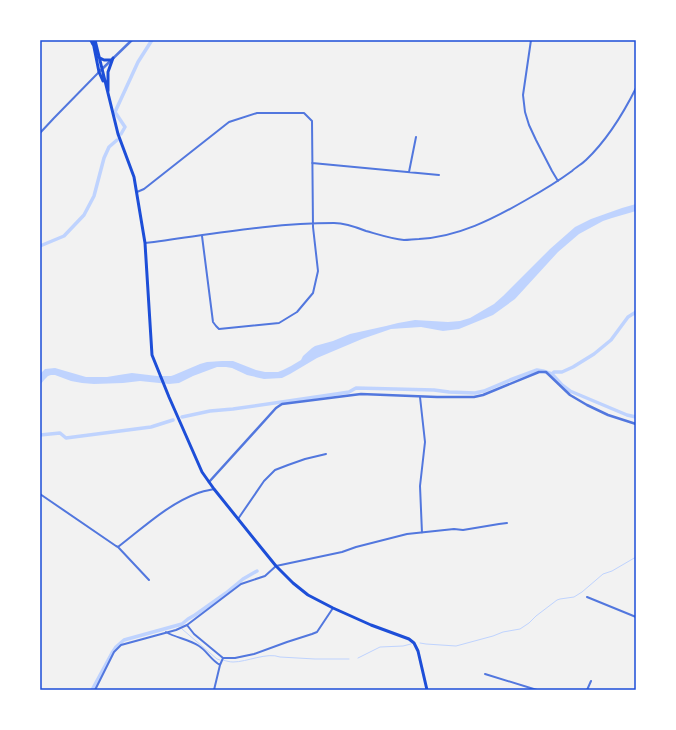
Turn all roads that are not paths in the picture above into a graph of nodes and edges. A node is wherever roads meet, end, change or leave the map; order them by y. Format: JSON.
{"nodes":[{"id":1,"x":132,"y":40,"type":"edge"},
{"id":2,"x":531,"y":40,"type":"edge"},
{"id":3,"x":93,"y":41,"type":"edge"},
{"id":4,"x":98,"y":57,"type":"junction"},
{"id":5,"x":112,"y":59,"type":"junction"},
{"id":6,"x":100,"y":70,"type":"junction"},
{"id":7,"x":636,"y":88,"type":"edge"},
{"id":8,"x":108,"y":97,"type":"junction"},
{"id":9,"x":40,"y":133,"type":"edge"},
{"id":10,"x":416,"y":137,"type":"dead end"},
{"id":11,"x":312,"y":163,"type":"junction"},
{"id":12,"x":409,"y":172,"type":"junction"},
{"id":13,"x":439,"y":174,"type":"dead end"},
{"id":14,"x":558,"y":181,"type":"junction"},
{"id":15,"x":136,"y":193,"type":"junction"},
{"id":16,"x":313,"y":224,"type":"junction"},
{"id":17,"x":202,"y":236,"type":"junction"},
{"id":18,"x":145,"y":242,"type":"junction"},
{"id":19,"x":420,"y":396,"type":"junction"},
{"id":20,"x":636,"y":424,"type":"edge"},
{"id":21,"x":326,"y":454,"type":"dead end"},
{"id":22,"x":209,"y":482,"type":"junction"},
{"id":23,"x":214,"y":490,"type":"junction"},
{"id":24,"x":40,"y":494,"type":"edge"},
{"id":25,"x":238,"y":519,"type":"junction"},
{"id":26,"x":507,"y":523,"type":"dead end"},
{"id":27,"x":422,"y":533,"type":"junction"},
{"id":28,"x":118,"y":547,"type":"junction"},
{"id":29,"x":276,"y":566,"type":"junction"},
{"id":30,"x":149,"y":580,"type":"dead end"},
{"id":31,"x":588,"y":597,"type":"dead end"},
{"id":32,"x":332,"y":608,"type":"junction"},
{"id":33,"x":636,"y":616,"type":"edge"},
{"id":34,"x":187,"y":625,"type":"junction"},
{"id":35,"x":166,"y":632,"type":"junction"},
{"id":36,"x":222,"y":658,"type":"junction"},
{"id":37,"x":220,"y":666,"type":"junction"},
{"id":38,"x":485,"y":674,"type":"dead end"},
{"id":39,"x":591,"y":681,"type":"dead end"},
{"id":40,"x":95,"y":690,"type":"edge"},
{"id":41,"x":214,"y":690,"type":"edge"},
{"id":42,"x":427,"y":690,"type":"edge"},
{"id":43,"x":538,"y":690,"type":"edge"},
{"id":44,"x":587,"y":690,"type":"edge"}],
"edges":[{"from":1,"to":5,"type":"street"},
{"from":2,"to":14,"type":"street"},
{"from":3,"to":4,"type":"main road"},
{"from":3,"to":6,"type":"main road"},
{"from":4,"to":5,"type":"main road"},
{"from":4,"to":6,"type":"main road"},
{"from":5,"to":6,"type":"street"},
{"from":5,"to":8,"type":"main road"},
{"from":6,"to":8,"type":"main road"},
{"from":6,"to":9,"type":"street"},
{"from":7,"to":14,"type":"street"},
{"from":8,"to":15,"type":"main road"},
{"from":10,"to":12,"type":"street"},
{"from":11,"to":12,"type":"street"},
{"from":11,"to":15,"type":"street"},
{"from":11,"to":16,"type":"street"},
{"from":12,"to":13,"type":"street"},
{"from":14,"to":16,"type":"street"},
{"from":15,"to":18,"type":"main road"},
{"from":16,"to":17,"type":"street"},
{"from":16,"to":17,"type":"street"},
{"from":17,"to":18,"type":"street"},
{"from":18,"to":22,"type":"main road"},
{"from":19,"to":20,"type":"street"},
{"from":19,"to":22,"type":"street"},
{"from":19,"to":27,"type":"street"},
{"from":21,"to":25,"type":"street"},
{"from":22,"to":23,"type":"main road"},
{"from":23,"to":25,"type":"main road"},
{"from":23,"to":28,"type":"street"},
{"from":24,"to":28,"type":"street"},
{"from":25,"to":29,"type":"main road"},
{"from":26,"to":27,"type":"street"},
{"from":27,"to":29,"type":"street"},
{"from":28,"to":30,"type":"street"},
{"from":29,"to":32,"type":"main road"},
{"from":29,"to":34,"type":"street"},
{"from":31,"to":33,"type":"street"},
{"from":32,"to":36,"type":"street"},
{"from":32,"to":42,"type":"main road"},
{"from":34,"to":35,"type":"street"},
{"from":34,"to":36,"type":"street"},
{"from":35,"to":37,"type":"street"},
{"from":35,"to":40,"type":"street"},
{"from":36,"to":37,"type":"street"},
{"from":37,"to":41,"type":"street"},
{"from":38,"to":43,"type":"street"},
{"from":39,"to":44,"type":"street"}]}
